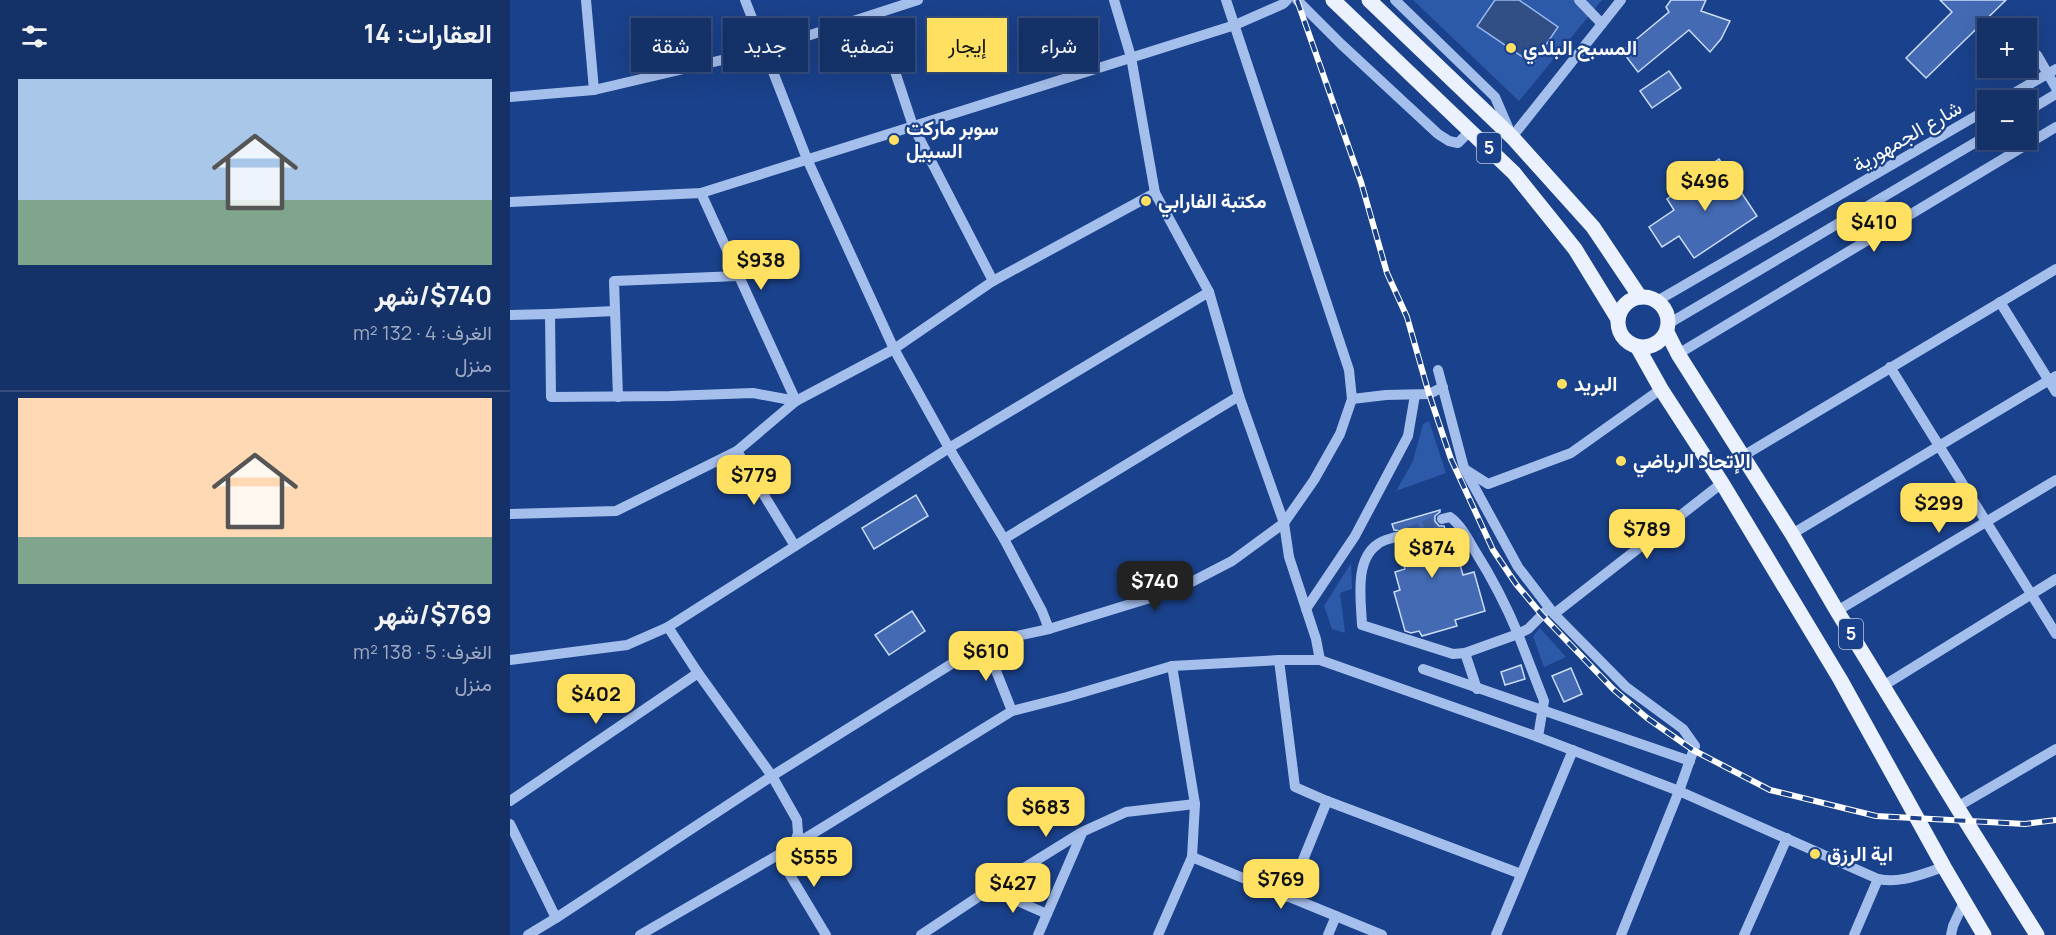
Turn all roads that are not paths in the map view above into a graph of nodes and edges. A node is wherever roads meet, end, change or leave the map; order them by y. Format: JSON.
{"nodes":[{"id":1,"x":586,"y":0,"type":"edge"},
{"id":2,"x":745,"y":0,"type":"edge"},
{"id":3,"x":918,"y":0,"type":"edge"},
{"id":4,"x":1114,"y":0,"type":"edge"},
{"id":5,"x":1226,"y":0,"type":"edge"},
{"id":6,"x":1297,"y":0,"type":"edge"},
{"id":7,"x":1333,"y":0,"type":"edge"},
{"id":8,"x":1369,"y":0,"type":"edge"},
{"id":9,"x":1395,"y":0,"type":"edge"},
{"id":10,"x":1579,"y":0,"type":"edge"},
{"id":11,"x":1621,"y":0,"type":"edge"},
{"id":12,"x":1284,"y":1,"type":"edge"},
{"id":13,"x":876,"y":14,"type":"junction"},
{"id":14,"x":752,"y":18,"type":"edge"},
{"id":15,"x":1602,"y":24,"type":"junction"},
{"id":16,"x":1235,"y":25,"type":"junction"},
{"id":17,"x":808,"y":36,"type":"edge"},
{"id":18,"x":2037,"y":55,"type":"edge"},
{"id":19,"x":1131,"y":57,"type":"junction"},
{"id":20,"x":723,"y":60,"type":"edge"},
{"id":21,"x":2052,"y":71,"type":"edge"},
{"id":22,"x":773,"y":72,"type":"edge"},
{"id":23,"x":2056,"y":88,"type":"edge"},
{"id":24,"x":594,"y":90,"type":"junction"},
{"id":25,"x":2019,"y":90,"type":"edge"},
{"id":26,"x":2056,"y":94,"type":"edge"},
{"id":27,"x":510,"y":97,"type":"edge"},
{"id":28,"x":2037,"y":105,"type":"edge"},
{"id":29,"x":1977,"y":115,"type":"edge"},
{"id":30,"x":913,"y":126,"type":"junction"},
{"id":31,"x":2056,"y":127,"type":"edge"},
{"id":32,"x":1471,"y":130,"type":"junction"},
{"id":33,"x":1512,"y":137,"type":"junction"},
{"id":34,"x":1977,"y":142,"type":"edge"},
{"id":35,"x":807,"y":159,"type":"junction"},
{"id":36,"x":701,"y":193,"type":"junction"},
{"id":37,"x":1155,"y":193,"type":"junction"},
{"id":38,"x":510,"y":202,"type":"edge"},
{"id":39,"x":2056,"y":269,"type":"edge"},
{"id":40,"x":738,"y":276,"type":"junction"},
{"id":41,"x":993,"y":281,"type":"junction"},
{"id":42,"x":1209,"y":292,"type":"junction"},
{"id":43,"x":1640,"y":297,"type":"junction"},
{"id":44,"x":1657,"y":301,"type":"junction"},
{"id":45,"x":2000,"y":302,"type":"junction"},
{"id":46,"x":615,"y":311,"type":"junction"},
{"id":47,"x":550,"y":314,"type":"junction"},
{"id":48,"x":510,"y":315,"type":"edge"},
{"id":49,"x":1618,"y":320,"type":"junction"},
{"id":50,"x":1667,"y":328,"type":"junction"},
{"id":51,"x":1638,"y":348,"type":"junction"},
{"id":52,"x":894,"y":349,"type":"junction"},
{"id":53,"x":1678,"y":354,"type":"junction"},
{"id":54,"x":1890,"y":367,"type":"junction"},
{"id":55,"x":1438,"y":370,"type":"dead end"},
{"id":56,"x":2052,"y":378,"type":"edge"},
{"id":57,"x":1443,"y":387,"type":"junction"},
{"id":58,"x":1660,"y":388,"type":"junction"},
{"id":59,"x":2056,"y":392,"type":"edge"},
{"id":60,"x":1415,"y":395,"type":"junction"},
{"id":61,"x":1239,"y":396,"type":"junction"},
{"id":62,"x":618,"y":397,"type":"junction"},
{"id":63,"x":1352,"y":399,"type":"junction"},
{"id":64,"x":796,"y":401,"type":"junction"},
{"id":65,"x":1938,"y":446,"type":"junction"},
{"id":66,"x":950,"y":448,"type":"junction"},
{"id":67,"x":736,"y":451,"type":"junction"},
{"id":68,"x":1743,"y":456,"type":"junction"},
{"id":69,"x":1464,"y":468,"type":"junction"},
{"id":70,"x":2056,"y":480,"type":"edge"},
{"id":71,"x":1722,"y":483,"type":"junction"},
{"id":72,"x":510,"y":514,"type":"edge"},
{"id":73,"x":1442,"y":519,"type":"dead end"},
{"id":74,"x":1284,"y":523,"type":"junction"},
{"id":75,"x":1986,"y":523,"type":"junction"},
{"id":76,"x":1792,"y":534,"type":"junction"},
{"id":77,"x":1396,"y":537,"type":"tunnel mouth"},
{"id":78,"x":1004,"y":539,"type":"junction"},
{"id":79,"x":795,"y":546,"type":"junction"},
{"id":80,"x":2056,"y":579,"type":"edge"},
{"id":81,"x":2031,"y":594,"type":"junction"},
{"id":82,"x":1306,"y":609,"type":"junction"},
{"id":83,"x":1551,"y":611,"type":"junction"},
{"id":84,"x":1837,"y":611,"type":"junction"},
{"id":85,"x":668,"y":627,"type":"junction"},
{"id":86,"x":1048,"y":629,"type":"junction"},
{"id":87,"x":1518,"y":634,"type":"junction"},
{"id":88,"x":2056,"y":634,"type":"edge"},
{"id":89,"x":985,"y":643,"type":"junction"},
{"id":90,"x":1465,"y":653,"type":"junction"},
{"id":91,"x":510,"y":660,"type":"edge"},
{"id":92,"x":1280,"y":660,"type":"junction"},
{"id":93,"x":1320,"y":660,"type":"junction"},
{"id":94,"x":1172,"y":666,"type":"junction"},
{"id":95,"x":1423,"y":669,"type":"dead end"},
{"id":96,"x":698,"y":673,"type":"junction"},
{"id":97,"x":1883,"y":686,"type":"junction"},
{"id":98,"x":1478,"y":689,"type":"junction"},
{"id":99,"x":1012,"y":711,"type":"junction"},
{"id":100,"x":1543,"y":711,"type":"junction"},
{"id":101,"x":1538,"y":737,"type":"junction"},
{"id":102,"x":2056,"y":749,"type":"edge"},
{"id":103,"x":1573,"y":750,"type":"junction"},
{"id":104,"x":1690,"y":761,"type":"junction"},
{"id":105,"x":772,"y":776,"type":"junction"},
{"id":106,"x":1679,"y":792,"type":"junction"},
{"id":107,"x":510,"y":801,"type":"edge"},
{"id":108,"x":1328,"y":801,"type":"junction"},
{"id":109,"x":1195,"y":804,"type":"junction"},
{"id":110,"x":1957,"y":807,"type":"junction"},
{"id":111,"x":510,"y":824,"type":"edge"},
{"id":112,"x":1083,"y":832,"type":"junction"},
{"id":113,"x":1787,"y":838,"type":"junction"},
{"id":114,"x":795,"y":843,"type":"junction"},
{"id":115,"x":778,"y":855,"type":"junction"},
{"id":116,"x":1192,"y":857,"type":"junction"},
{"id":117,"x":1944,"y":867,"type":"junction"},
{"id":118,"x":1521,"y":874,"type":"junction"},
{"id":119,"x":1878,"y":879,"type":"junction"},
{"id":120,"x":990,"y":889,"type":"junction"},
{"id":121,"x":1288,"y":897,"type":"junction"},
{"id":122,"x":1964,"y":902,"type":"junction"},
{"id":123,"x":1047,"y":914,"type":"junction"},
{"id":124,"x":1336,"y":916,"type":"junction"},
{"id":125,"x":556,"y":918,"type":"junction"},
{"id":126,"x":528,"y":935,"type":"edge"},
{"id":127,"x":640,"y":935,"type":"edge"},
{"id":128,"x":826,"y":935,"type":"edge"},
{"id":129,"x":921,"y":935,"type":"edge"},
{"id":130,"x":1038,"y":935,"type":"edge"},
{"id":131,"x":1158,"y":935,"type":"edge"},
{"id":132,"x":1328,"y":935,"type":"edge"},
{"id":133,"x":1382,"y":935,"type":"edge"},
{"id":134,"x":1496,"y":935,"type":"edge"},
{"id":135,"x":1621,"y":935,"type":"edge"},
{"id":136,"x":1744,"y":935,"type":"edge"},
{"id":137,"x":1854,"y":935,"type":"edge"},
{"id":138,"x":1951,"y":935,"type":"edge"},
{"id":139,"x":1984,"y":935,"type":"edge"},
{"id":140,"x":2037,"y":935,"type":"edge"}],
"edges":[{"from":1,"to":24,"type":"street"},
{"from":2,"to":14,"type":"street"},
{"from":3,"to":13,"type":"street"},
{"from":4,"to":19,"type":"street"},
{"from":5,"to":16,"type":"street"},
{"from":6,"to":32,"type":"street"},
{"from":7,"to":32,"type":"main road","number":"5"},
{"from":8,"to":33,"type":"main road","number":"5"},
{"from":9,"to":33,"type":"street"},
{"from":10,"to":15,"type":"street"},
{"from":11,"to":15,"type":"street"},
{"from":12,"to":16,"type":"street"},
{"from":13,"to":17,"type":"street"},
{"from":13,"to":30,"type":"street"},
{"from":15,"to":33,"type":"street"},
{"from":16,"to":19,"type":"street"},
{"from":16,"to":63,"type":"street"},
{"from":18,"to":21,"type":"street"},
{"from":19,"to":30,"type":"street"},
{"from":19,"to":37,"type":"street"},
{"from":20,"to":24,"type":"street"},
{"from":21,"to":23,"type":"street"},
{"from":21,"to":25,"type":"street"},
{"from":22,"to":35,"type":"street"},
{"from":24,"to":27,"type":"street"},
{"from":26,"to":28,"type":"street"},
{"from":29,"to":44,"type":"street","name":"شارع الجمهورية"},
{"from":30,"to":35,"type":"street"},
{"from":30,"to":41,"type":"street"},
{"from":31,"to":53,"type":"street"},
{"from":32,"to":49,"type":"main road","number":"5"},
{"from":33,"to":43,"type":"main road","number":"5"},
{"from":34,"to":50,"type":"street","name":"شارع الجمهورية"},
{"from":35,"to":36,"type":"street"},
{"from":35,"to":52,"type":"street"},
{"from":36,"to":38,"type":"street"},
{"from":36,"to":40,"type":"street"},
{"from":37,"to":41,"type":"street"},
{"from":37,"to":42,"type":"street"},
{"from":39,"to":45,"type":"street"},
{"from":40,"to":46,"type":"street"},
{"from":40,"to":64,"type":"street"},
{"from":41,"to":52,"type":"street"},
{"from":42,"to":61,"type":"street"},
{"from":42,"to":66,"type":"street"},
{"from":43,"to":44,"type":"main road"},
{"from":43,"to":49,"type":"main road"},
{"from":44,"to":50,"type":"main road"},
{"from":45,"to":54,"type":"street"},
{"from":45,"to":56,"type":"street"},
{"from":46,"to":47,"type":"street"},
{"from":46,"to":62,"type":"street"},
{"from":47,"to":48,"type":"street"},
{"from":47,"to":62,"type":"street"},
{"from":49,"to":51,"type":"main road"},
{"from":50,"to":51,"type":"main road"},
{"from":50,"to":53,"type":"main road","number":"5"},
{"from":51,"to":58,"type":"main road","number":"5"},
{"from":52,"to":64,"type":"street"},
{"from":52,"to":66,"type":"street"},
{"from":53,"to":68,"type":"main road","number":"5"},
{"from":54,"to":65,"type":"street"},
{"from":54,"to":68,"type":"street"},
{"from":55,"to":57,"type":"street"},
{"from":56,"to":59,"type":"street"},
{"from":56,"to":65,"type":"street"},
{"from":57,"to":60,"type":"street"},
{"from":57,"to":69,"type":"street"},
{"from":58,"to":69,"type":"street"},
{"from":58,"to":71,"type":"main road","number":"5"},
{"from":60,"to":63,"type":"street"},
{"from":60,"to":82,"type":"street"},
{"from":61,"to":74,"type":"street"},
{"from":61,"to":78,"type":"street"},
{"from":62,"to":64,"type":"street"},
{"from":63,"to":74,"type":"street"},
{"from":64,"to":67,"type":"street"},
{"from":65,"to":75,"type":"street"},
{"from":65,"to":76,"type":"street"},
{"from":66,"to":78,"type":"street"},
{"from":66,"to":79,"type":"street"},
{"from":67,"to":72,"type":"street"},
{"from":67,"to":79,"type":"street"},
{"from":68,"to":76,"type":"main road","number":"5"},
{"from":69,"to":83,"type":"street"},
{"from":70,"to":75,"type":"street"},
{"from":71,"to":83,"type":"street"},
{"from":71,"to":117,"type":"main road","number":"5"},
{"from":73,"to":87,"type":"street"},
{"from":74,"to":82,"type":"street"},
{"from":74,"to":86,"type":"street"},
{"from":75,"to":81,"type":"street"},
{"from":75,"to":84,"type":"street"},
{"from":76,"to":84,"type":"main road","number":"5"},
{"from":77,"to":90,"type":"street"},
{"from":78,"to":86,"type":"street"},
{"from":79,"to":85,"type":"street"},
{"from":80,"to":81,"type":"street"},
{"from":81,"to":88,"type":"street"},
{"from":81,"to":97,"type":"street"},
{"from":82,"to":93,"type":"street"},
{"from":83,"to":87,"type":"street"},
{"from":83,"to":104,"type":"street"},
{"from":84,"to":97,"type":"main road","number":"5"},
{"from":85,"to":91,"type":"street"},
{"from":85,"to":96,"type":"street"},
{"from":86,"to":89,"type":"street"},
{"from":87,"to":90,"type":"street"},
{"from":87,"to":100,"type":"street"},
{"from":89,"to":99,"type":"street"},
{"from":89,"to":105,"type":"street"},
{"from":90,"to":98,"type":"street"},
{"from":92,"to":93,"type":"street"},
{"from":92,"to":94,"type":"street"},
{"from":92,"to":108,"type":"street"},
{"from":93,"to":101,"type":"street"},
{"from":94,"to":99,"type":"street"},
{"from":94,"to":109,"type":"street"},
{"from":95,"to":98,"type":"street"},
{"from":96,"to":105,"type":"street"},
{"from":96,"to":107,"type":"street"},
{"from":97,"to":110,"type":"main road","number":"5"},
{"from":98,"to":100,"type":"street"},
{"from":99,"to":114,"type":"street"},
{"from":100,"to":101,"type":"street"},
{"from":100,"to":104,"type":"street"},
{"from":101,"to":103,"type":"street"},
{"from":102,"to":110,"type":"street"},
{"from":103,"to":106,"type":"street"},
{"from":103,"to":118,"type":"street"},
{"from":104,"to":106,"type":"street"},
{"from":105,"to":114,"type":"street"},
{"from":105,"to":125,"type":"street"},
{"from":106,"to":113,"type":"street"},
{"from":106,"to":135,"type":"street"},
{"from":108,"to":118,"type":"street"},
{"from":108,"to":121,"type":"street"},
{"from":109,"to":112,"type":"street"},
{"from":109,"to":116,"type":"street"},
{"from":110,"to":140,"type":"main road","number":"5"},
{"from":111,"to":125,"type":"street"},
{"from":112,"to":120,"type":"street"},
{"from":112,"to":123,"type":"street"},
{"from":113,"to":119,"type":"street"},
{"from":113,"to":136,"type":"street"},
{"from":114,"to":115,"type":"street"},
{"from":115,"to":127,"type":"street"},
{"from":115,"to":128,"type":"street"},
{"from":116,"to":121,"type":"street"},
{"from":116,"to":131,"type":"street"},
{"from":117,"to":119,"type":"street"},
{"from":117,"to":122,"type":"main road","number":"5"},
{"from":118,"to":134,"type":"street"},
{"from":119,"to":137,"type":"street"},
{"from":120,"to":123,"type":"street"},
{"from":120,"to":129,"type":"street"},
{"from":121,"to":124,"type":"street"},
{"from":122,"to":138,"type":"street"},
{"from":122,"to":139,"type":"main road","number":"5"},
{"from":123,"to":130,"type":"street"},
{"from":124,"to":132,"type":"street"},
{"from":124,"to":133,"type":"street"},
{"from":125,"to":126,"type":"street"}]}
